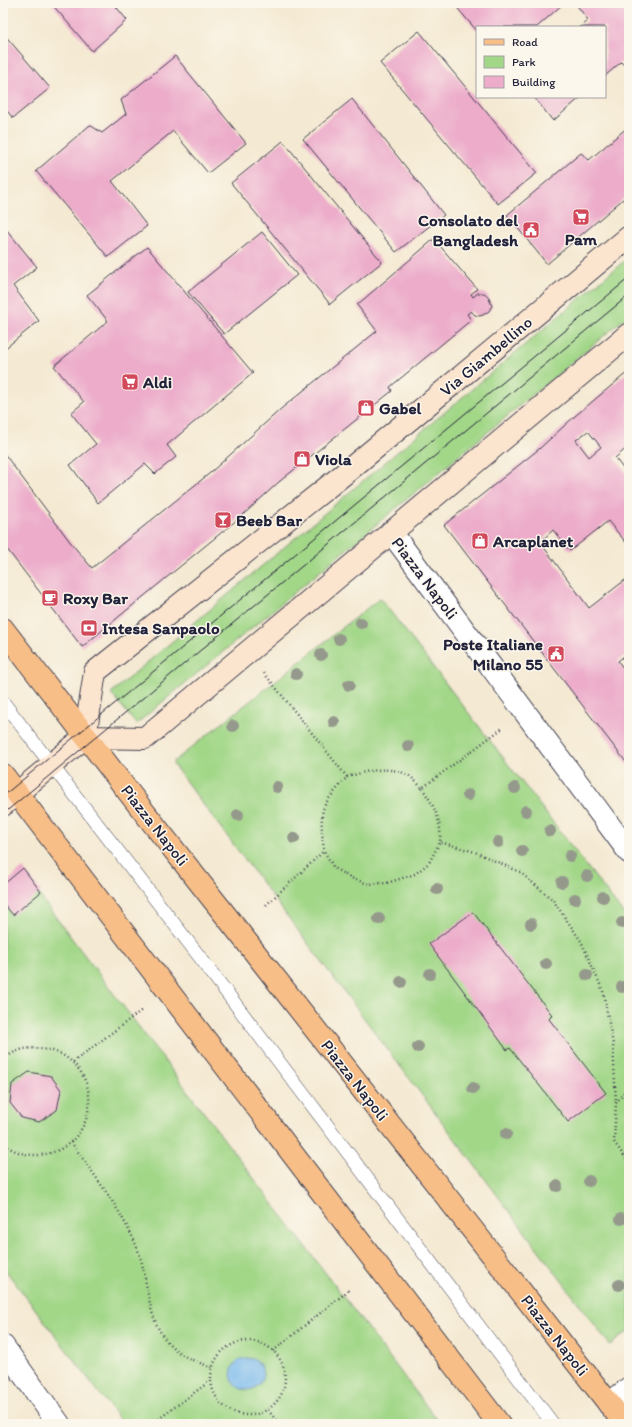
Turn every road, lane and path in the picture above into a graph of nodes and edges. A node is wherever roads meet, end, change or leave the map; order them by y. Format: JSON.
{"nodes":[{"id":1,"x":629,"y":237,"type":"edge"},
{"id":2,"x":629,"y":334,"type":"edge"},
{"id":3,"x":391,"y":532,"type":"junction"},
{"id":4,"x":3,"y":629,"type":"edge"},
{"id":5,"x":247,"y":653,"type":"junction"},
{"id":6,"x":3,"y":702,"type":"edge"},
{"id":7,"x":524,"y":711,"type":"junction"},
{"id":8,"x":85,"y":737,"type":"junction"},
{"id":9,"x":52,"y":764,"type":"junction"},
{"id":10,"x":3,"y":775,"type":"edge"},
{"id":11,"x":347,"y":777,"type":"junction"},
{"id":12,"x":422,"y":788,"type":"junction"},
{"id":13,"x":10,"y":799,"type":"edge"},
{"id":14,"x":440,"y":842,"type":"junction"},
{"id":15,"x":324,"y":851,"type":"junction"},
{"id":16,"x":629,"y":852,"type":"edge"},
{"id":17,"x":266,"y":905,"type":"dead end"},
{"id":18,"x":142,"y":1010,"type":"dead end"},
{"id":19,"x":3,"y":1059,"type":"edge"},
{"id":20,"x":73,"y":1062,"type":"junction"},
{"id":21,"x":629,"y":1086,"type":"edge"},
{"id":22,"x":616,"y":1103,"type":"junction"},
{"id":23,"x":71,"y":1142,"type":"junction"},
{"id":24,"x":3,"y":1144,"type":"edge"},
{"id":25,"x":629,"y":1163,"type":"edge"},
{"id":26,"x":349,"y":1290,"type":"dead end"},
{"id":27,"x":3,"y":1346,"type":"edge"},
{"id":28,"x":273,"y":1351,"type":"junction"},
{"id":29,"x":212,"y":1368,"type":"junction"},
{"id":30,"x":210,"y":1380,"type":"junction"},
{"id":31,"x":629,"y":1388,"type":"edge"},
{"id":32,"x":609,"y":1404,"type":"junction"},
{"id":33,"x":268,"y":1410,"type":"junction"},
{"id":34,"x":59,"y":1424,"type":"edge"},
{"id":35,"x":152,"y":1424,"type":"edge"},
{"id":36,"x":279,"y":1424,"type":"edge"},
{"id":37,"x":499,"y":1424,"type":"edge"},
{"id":38,"x":553,"y":1424,"type":"edge"},
{"id":39,"x":625,"y":1424,"type":"edge"}],
"edges":[{"from":1,"to":8,"type":"street","name":"Via Giambellino"},
{"from":2,"to":3,"type":"street"},
{"from":3,"to":5,"type":"street","name":"Piazza Napoli"},
{"from":3,"to":7,"type":"street","name":"Piazza Napoli"},
{"from":4,"to":8,"type":"main road"},
{"from":5,"to":8,"type":"street","name":"Piazza Napoli"},
{"from":5,"to":11,"type":"path"},
{"from":6,"to":9,"type":"lane"},
{"from":7,"to":12,"type":"path"},
{"from":7,"to":16,"type":"street","name":"Piazza Napoli"},
{"from":8,"to":9,"type":"street"},
{"from":8,"to":32,"type":"main road","name":"Piazza Napoli"},
{"from":9,"to":13,"type":"street"},
{"from":9,"to":38,"type":"lane"},
{"from":10,"to":13,"type":"main road"},
{"from":11,"to":12,"type":"path"},
{"from":11,"to":15,"type":"path"},
{"from":12,"to":14,"type":"path"},
{"from":13,"to":37,"type":"main road"},
{"from":14,"to":15,"type":"path"},
{"from":14,"to":22,"type":"path"},
{"from":15,"to":17,"type":"path"},
{"from":18,"to":20,"type":"path"},
{"from":19,"to":20,"type":"path"},
{"from":20,"to":23,"type":"path"},
{"from":21,"to":22,"type":"path"},
{"from":22,"to":25,"type":"path"},
{"from":23,"to":24,"type":"path"},
{"from":23,"to":29,"type":"path"},
{"from":26,"to":28,"type":"path"},
{"from":27,"to":34,"type":"street"},
{"from":28,"to":29,"type":"path"},
{"from":28,"to":33,"type":"path"},
{"from":29,"to":30,"type":"path"},
{"from":30,"to":33,"type":"path"},
{"from":30,"to":35,"type":"path"},
{"from":31,"to":32,"type":"street"},
{"from":32,"to":39,"type":"main road","name":"Piazza Napoli"},
{"from":33,"to":36,"type":"path"}]}
